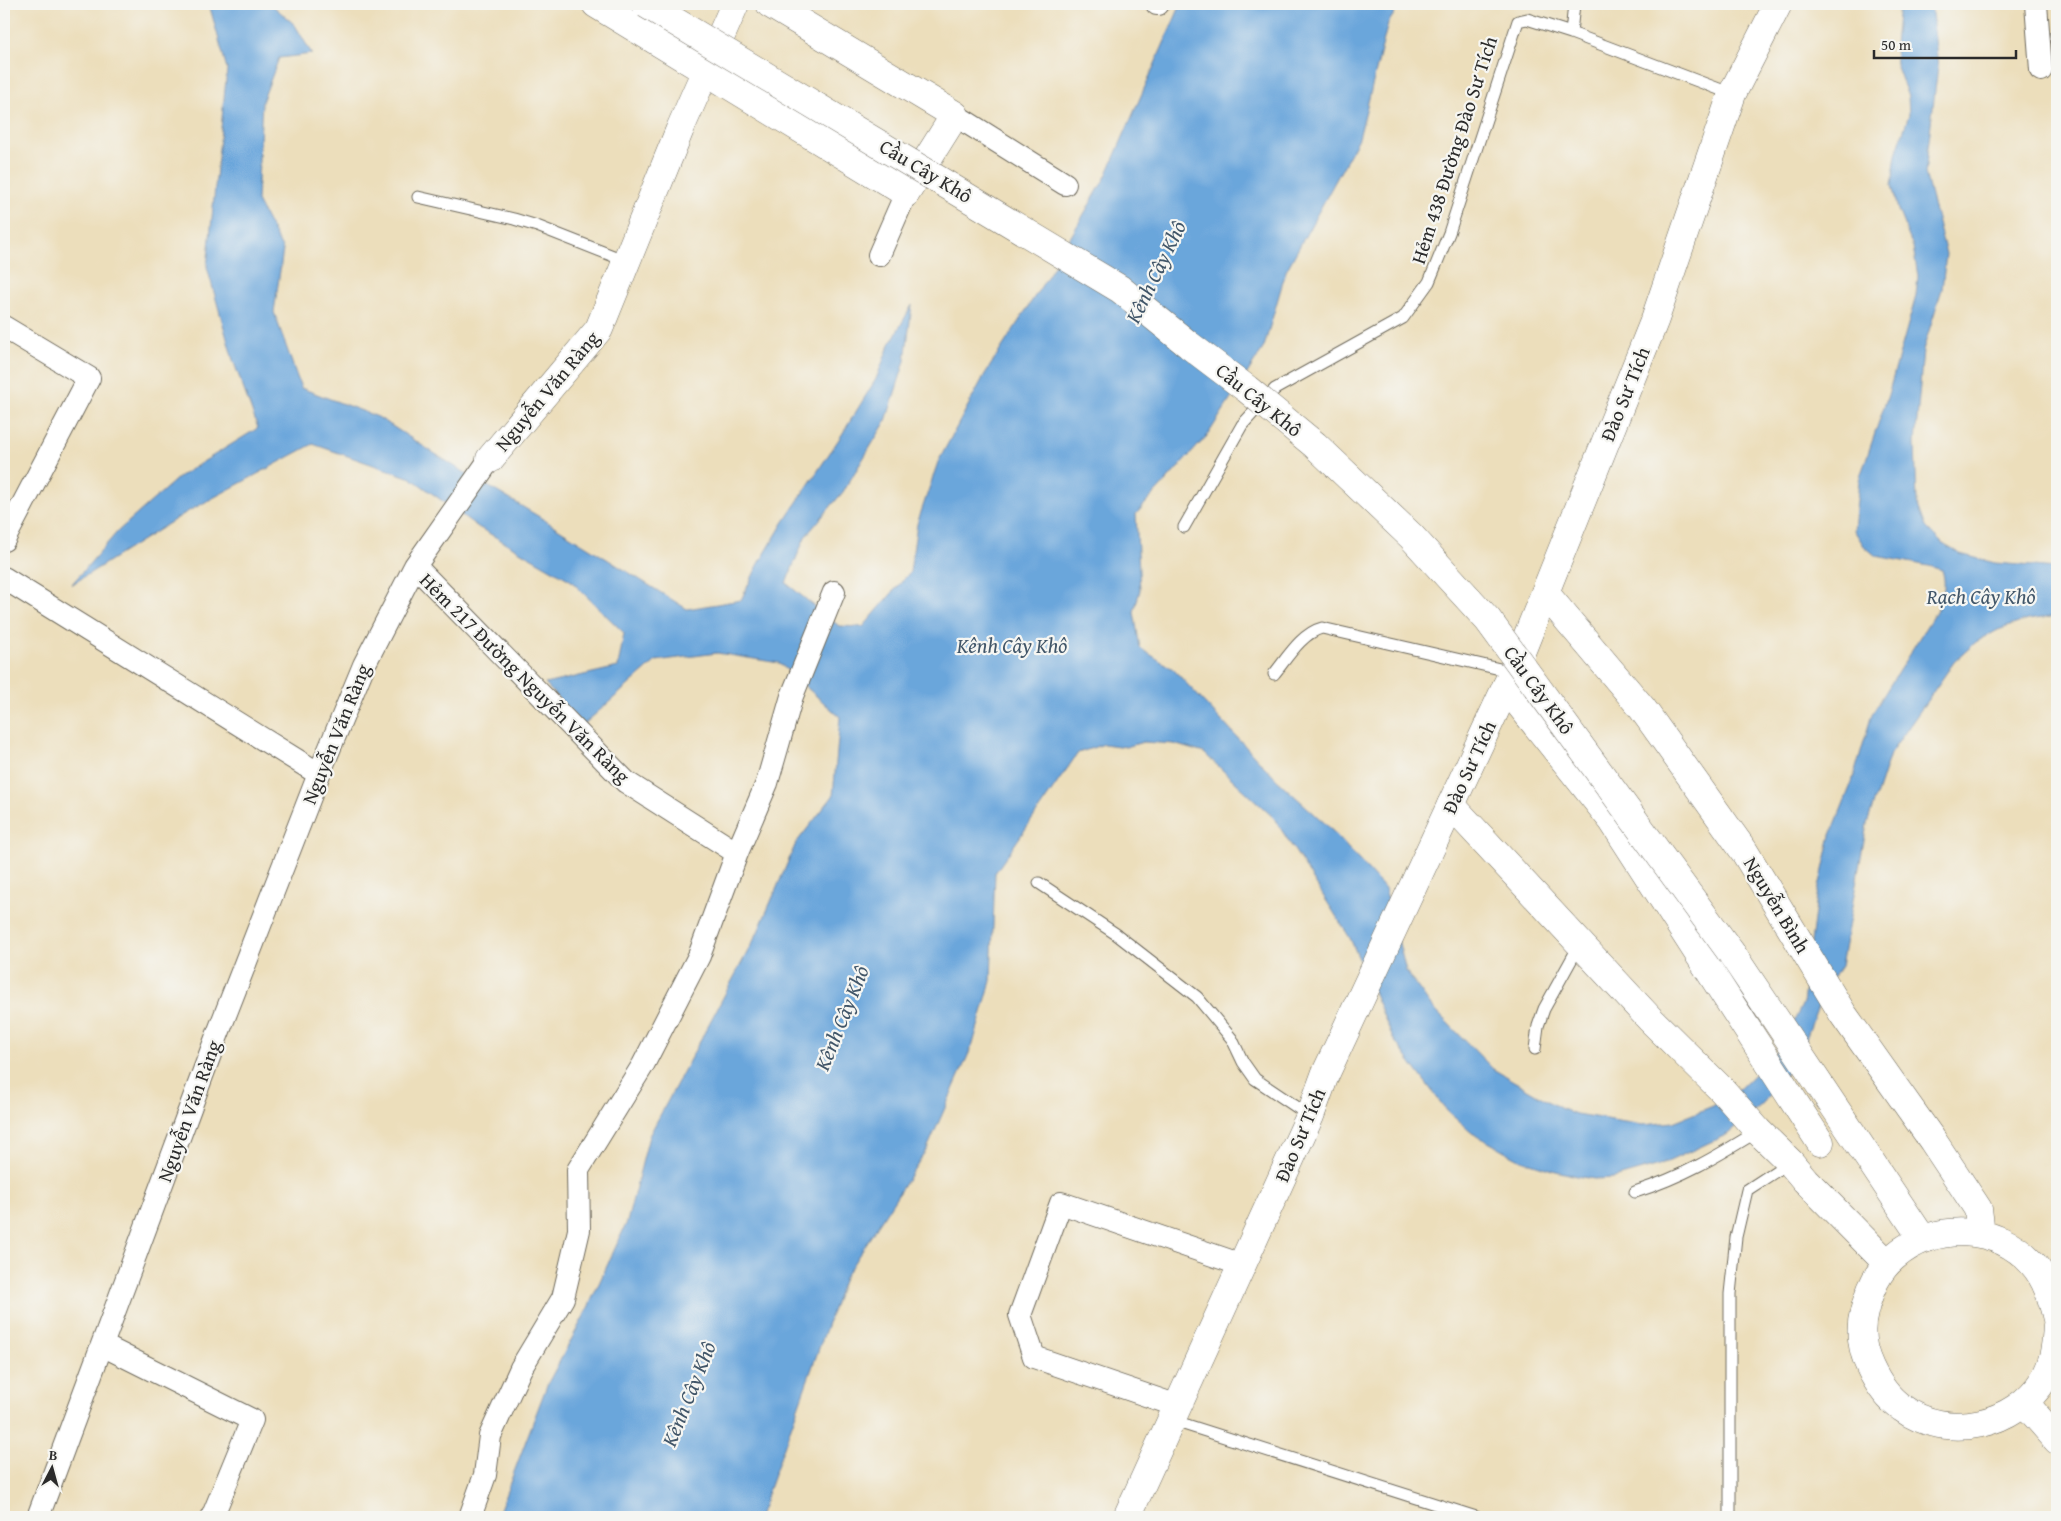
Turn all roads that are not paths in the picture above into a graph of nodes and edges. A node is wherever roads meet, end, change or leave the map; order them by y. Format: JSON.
{"nodes":[{"id":1,"x":596,"y":4,"type":"edge"},
{"id":2,"x":646,"y":4,"type":"edge"},
{"id":3,"x":736,"y":4,"type":"edge"},
{"id":4,"x":770,"y":4,"type":"edge"},
{"id":5,"x":1574,"y":4,"type":"edge"},
{"id":6,"x":1778,"y":4,"type":"edge"},
{"id":7,"x":2036,"y":4,"type":"edge"},
{"id":8,"x":1571,"y":33,"type":"junction"},
{"id":9,"x":2048,"y":40,"type":"edge"},
{"id":10,"x":706,"y":70,"type":"junction"},
{"id":11,"x":2041,"y":70,"type":"dead end"},
{"id":12,"x":1732,"y":94,"type":"junction"},
{"id":13,"x":955,"y":116,"type":"junction"},
{"id":14,"x":1065,"y":184,"type":"dead end"},
{"id":15,"x":906,"y":193,"type":"junction"},
{"id":16,"x":418,"y":197,"type":"dead end"},
{"id":17,"x":879,"y":255,"type":"dead end"},
{"id":18,"x":626,"y":261,"type":"junction"},
{"id":19,"x":4,"y":327,"type":"edge"},
{"id":20,"x":490,"y":459,"type":"joint"},
{"id":21,"x":1184,"y":527,"type":"dead end"},
{"id":22,"x":4,"y":540,"type":"edge"},
{"id":23,"x":415,"y":566,"type":"junction"},
{"id":24,"x":4,"y":578,"type":"edge"},
{"id":25,"x":834,"y":592,"type":"dead end"},
{"id":26,"x":1546,"y":593,"type":"junction"},
{"id":27,"x":1274,"y":674,"type":"dead end"},
{"id":28,"x":1509,"y":680,"type":"junction"},
{"id":29,"x":319,"y":774,"type":"junction"},
{"id":30,"x":1452,"y":805,"type":"junction"},
{"id":31,"x":737,"y":853,"type":"junction"},
{"id":32,"x":1039,"y":883,"type":"dead end"},
{"id":33,"x":1580,"y":944,"type":"junction"},
{"id":34,"x":1535,"y":1050,"type":"dead end"},
{"id":35,"x":1310,"y":1116,"type":"junction"},
{"id":36,"x":1845,"y":1125,"type":"junction"},
{"id":37,"x":1755,"y":1127,"type":"junction"},
{"id":38,"x":1820,"y":1142,"type":"junction"},
{"id":39,"x":1790,"y":1162,"type":"junction"},
{"id":40,"x":1635,"y":1192,"type":"dead end"},
{"id":41,"x":1981,"y":1233,"type":"junction"},
{"id":42,"x":1922,"y":1238,"type":"junction"},
{"id":43,"x":1887,"y":1263,"type":"junction"},
{"id":44,"x":1242,"y":1265,"type":"junction"},
{"id":45,"x":2057,"y":1319,"type":"edge"},
{"id":46,"x":2057,"y":1325,"type":"edge"},
{"id":47,"x":102,"y":1344,"type":"junction"},
{"id":48,"x":2025,"y":1403,"type":"junction"},
{"id":49,"x":1174,"y":1413,"type":"junction"},
{"id":50,"x":2057,"y":1440,"type":"edge"},
{"id":51,"x":38,"y":1517,"type":"edge"},
{"id":52,"x":216,"y":1517,"type":"edge"},
{"id":53,"x":470,"y":1517,"type":"edge"},
{"id":54,"x":1127,"y":1517,"type":"edge"},
{"id":55,"x":1476,"y":1517,"type":"edge"},
{"id":56,"x":1730,"y":1517,"type":"edge"}],
"edges":[{"from":1,"to":10,"type":"main road"},
{"from":2,"to":36,"type":"main road","name":"Cầu Cây Khô","bridge":true},
{"from":3,"to":10,"type":"main road","name":"Nguyễn Văn Ràng"},
{"from":4,"to":13,"type":"main road"},
{"from":5,"to":8,"type":"lane"},
{"from":6,"to":12,"type":"main road","name":"Đào Sư Tích"},
{"from":7,"to":9,"type":"street"},
{"from":8,"to":12,"type":"lane","name":"Hẻm 438 Đường Đào Sư Tích"},
{"from":8,"to":21,"type":"lane","name":"Hẻm 438 Đường Đào Sư Tích"},
{"from":9,"to":11,"type":"street"},
{"from":10,"to":15,"type":"main road"},
{"from":10,"to":18,"type":"main road","name":"Nguyễn Văn Ràng"},
{"from":12,"to":26,"type":"main road","name":"Đào Sư Tích"},
{"from":13,"to":14,"type":"street"},
{"from":13,"to":15,"type":"main road"},
{"from":15,"to":17,"type":"street"},
{"from":16,"to":18,"type":"lane"},
{"from":18,"to":20,"type":"main road","name":"Nguyễn Văn Ràng"},
{"from":19,"to":22,"type":"street"},
{"from":20,"to":23,"type":"street","name":"Nguyễn Văn Ràng"},
{"from":23,"to":29,"type":"street","name":"Nguyễn Văn Ràng"},
{"from":23,"to":31,"type":"street","name":"Hẻm 217 Đường Nguyễn Văn Ràng"},
{"from":24,"to":29,"type":"street"},
{"from":25,"to":31,"type":"street"},
{"from":26,"to":28,"type":"main road","name":"Đào Sư Tích"},
{"from":26,"to":41,"type":"main road","name":"Nguyễn Bình"},
{"from":27,"to":28,"type":"lane"},
{"from":28,"to":30,"type":"main road","name":"Đào Sư Tích"},
{"from":28,"to":38,"type":"main road"},
{"from":29,"to":47,"type":"street","name":"Nguyễn Văn Ràng"},
{"from":30,"to":33,"type":"main road"},
{"from":30,"to":35,"type":"main road","name":"Đào Sư Tích"},
{"from":31,"to":53,"type":"street"},
{"from":32,"to":35,"type":"lane"},
{"from":33,"to":34,"type":"lane"},
{"from":33,"to":37,"type":"main road"},
{"from":35,"to":44,"type":"main road","name":"Đào Sư Tích"},
{"from":36,"to":38,"type":"main road"},
{"from":36,"to":42,"type":"main road","name":"Cầu Cây Khô"},
{"from":37,"to":39,"type":"main road"},
{"from":37,"to":40,"type":"lane"},
{"from":38,"to":39,"type":"main road"},
{"from":39,"to":43,"type":"main road"},
{"from":39,"to":56,"type":"lane"},
{"from":41,"to":42,"type":"main road"},
{"from":41,"to":45,"type":"main road"},
{"from":42,"to":43,"type":"main road"},
{"from":43,"to":48,"type":"main road"},
{"from":44,"to":49,"type":"main road","name":"Đào Sư Tích"},
{"from":44,"to":49,"type":"street"},
{"from":46,"to":48,"type":"main road"},
{"from":47,"to":51,"type":"street","name":"Nguyễn Văn Ràng"},
{"from":47,"to":52,"type":"street"},
{"from":48,"to":50,"type":"main road"},
{"from":49,"to":54,"type":"main road","name":"Đào Sư Tích"},
{"from":49,"to":55,"type":"lane"}]}
